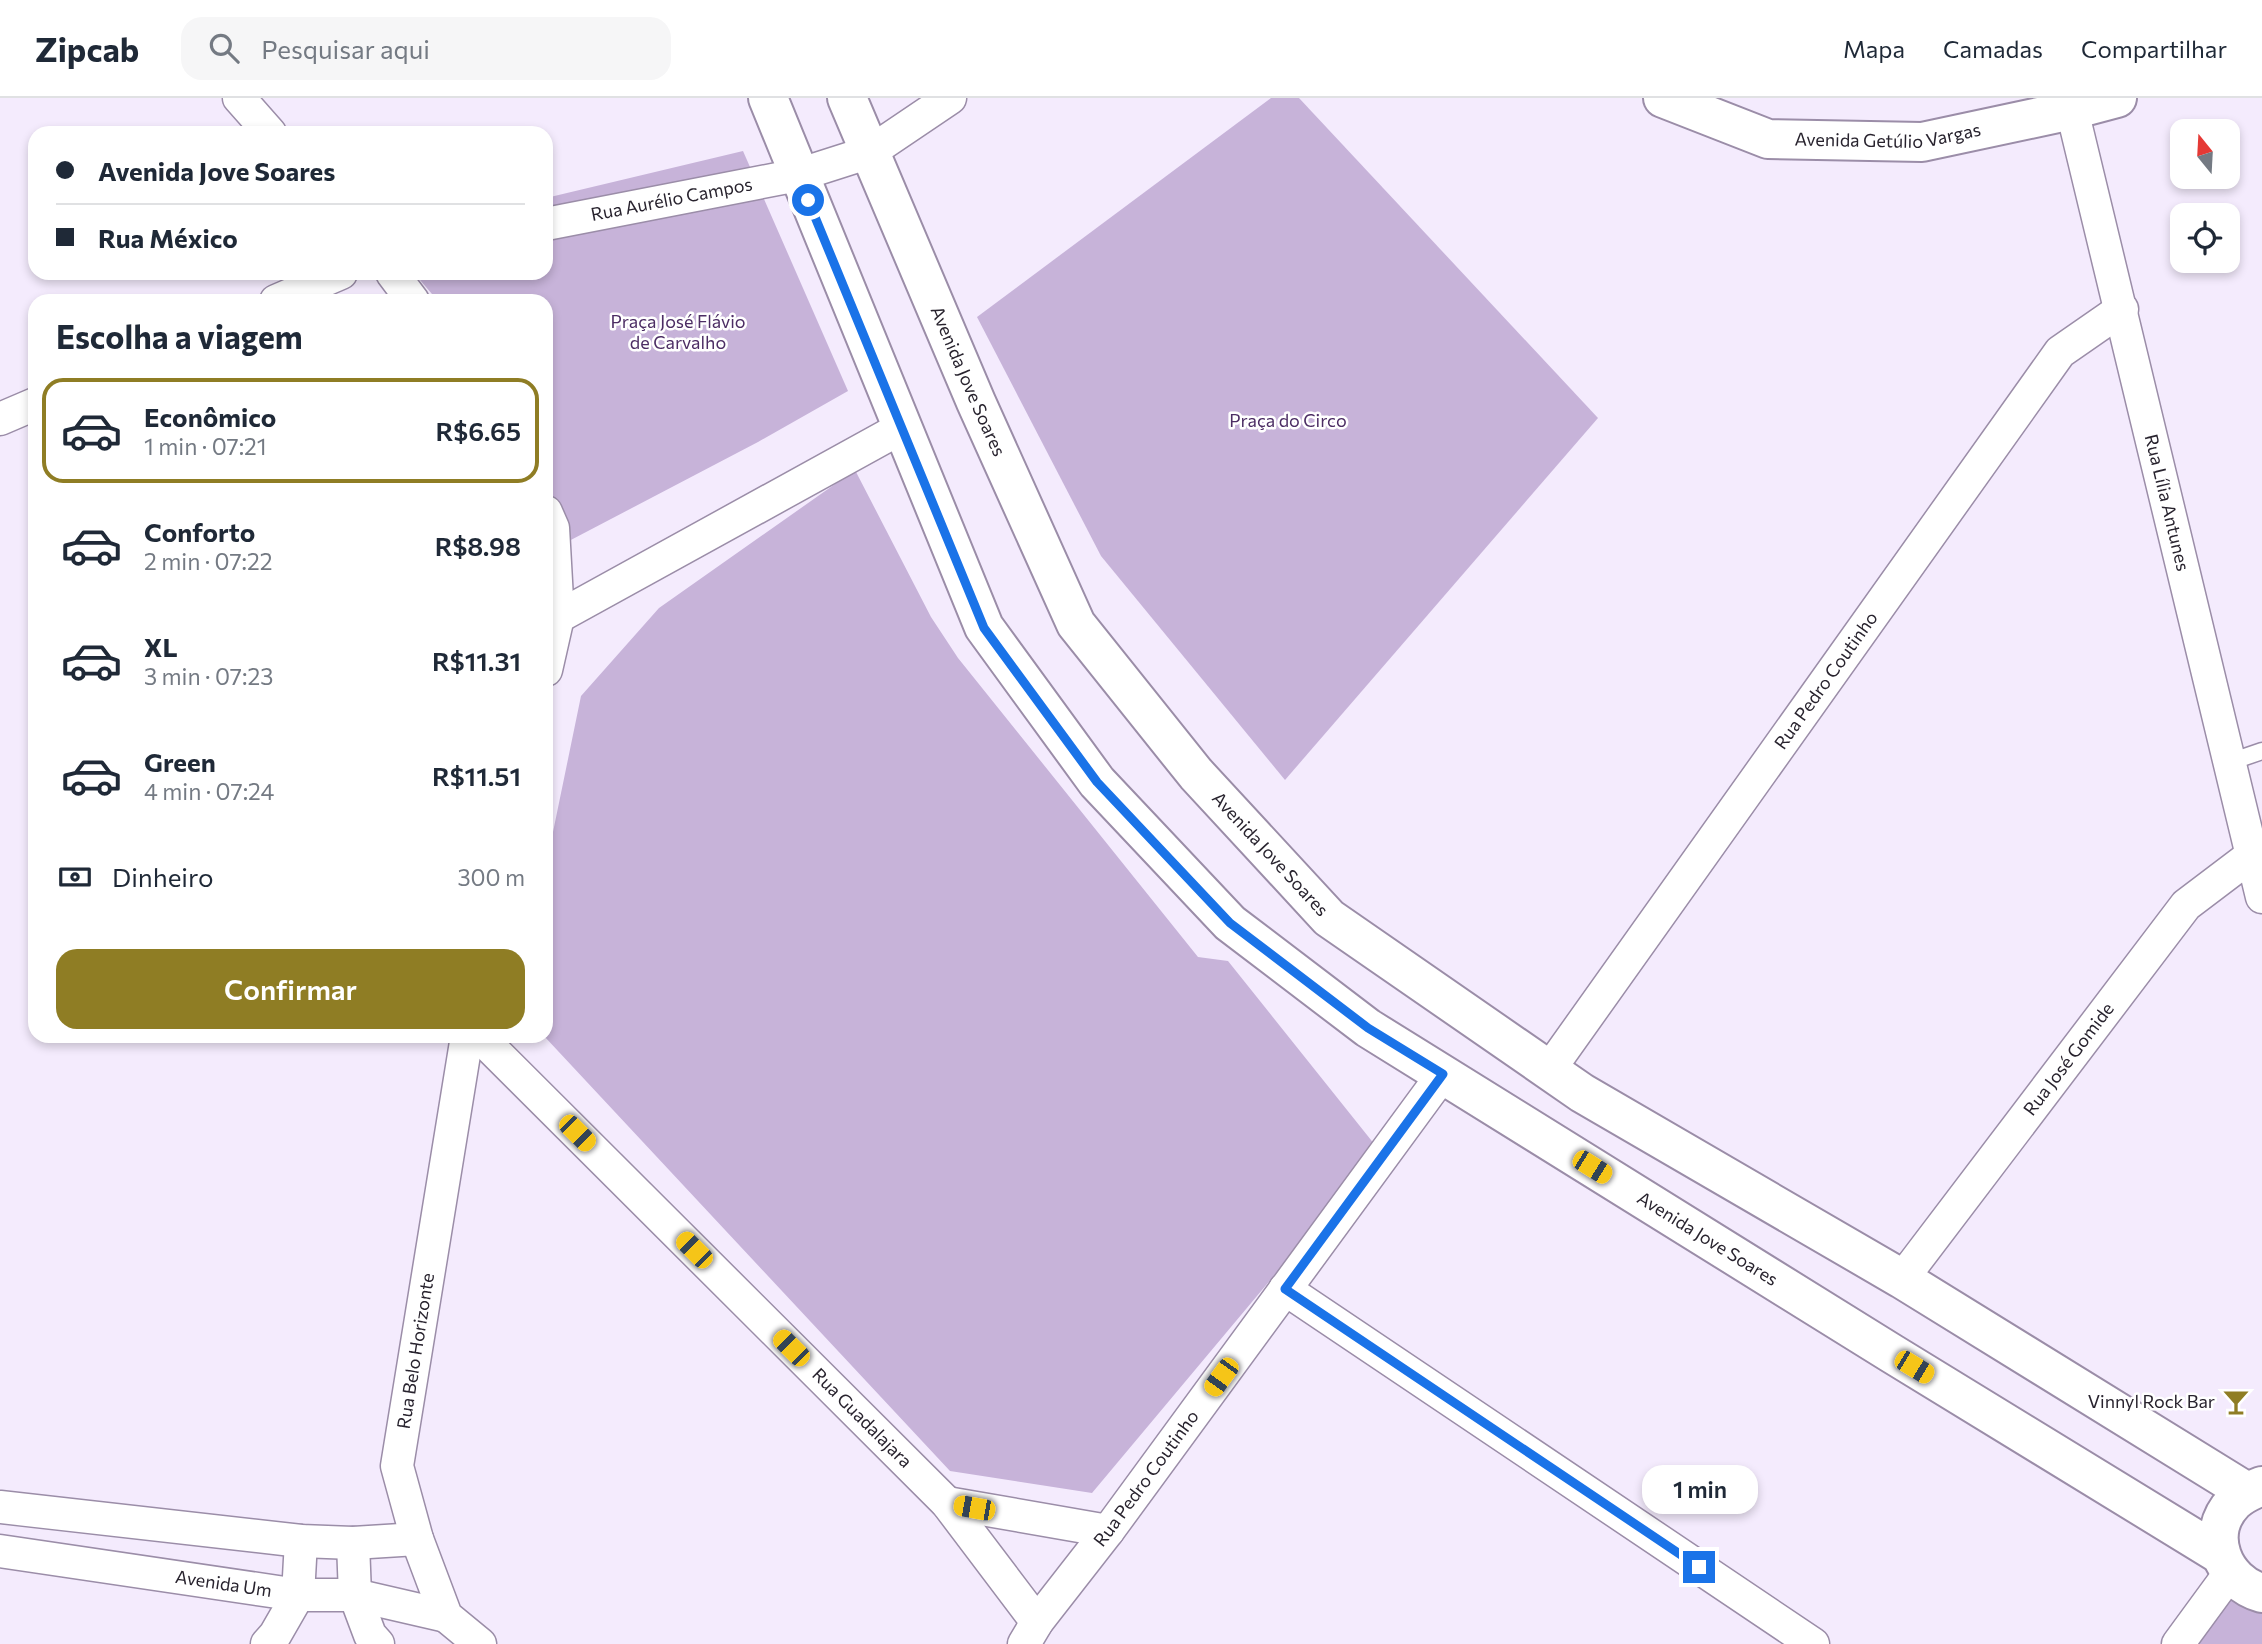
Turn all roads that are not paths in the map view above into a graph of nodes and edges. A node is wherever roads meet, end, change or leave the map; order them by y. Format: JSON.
{"nodes":[{"id":1,"x":239,"y":98,"type":"edge"},
{"id":2,"x":768,"y":98,"type":"edge"},
{"id":3,"x":847,"y":98,"type":"edge"},
{"id":4,"x":950,"y":98,"type":"edge"},
{"id":5,"x":1663,"y":98,"type":"edge"},
{"id":6,"x":2117,"y":98,"type":"edge"},
{"id":7,"x":2073,"y":110,"type":"junction"},
{"id":8,"x":264,"y":126,"type":"edge"},
{"id":9,"x":870,"y":152,"type":"junction"},
{"id":10,"x":798,"y":175,"type":"junction"},
{"id":11,"x":553,"y":223,"type":"edge"},
{"id":12,"x":325,"y":280,"type":"edge"},
{"id":13,"x":292,"y":294,"type":"edge"},
{"id":14,"x":2122,"y":309,"type":"junction"},
{"id":15,"x":28,"y":407,"type":"edge"},
{"id":16,"x":0,"y":419,"type":"edge"},
{"id":17,"x":903,"y":427,"type":"junction"},
{"id":18,"x":553,"y":528,"type":"edge"},
{"id":19,"x":558,"y":617,"type":"junction"},
{"id":20,"x":553,"y":639,"type":"edge"},
{"id":21,"x":2262,"y":751,"type":"edge"},
{"id":22,"x":2230,"y":762,"type":"junction"},
{"id":23,"x":2252,"y":855,"type":"junction"},
{"id":24,"x":2262,"y":897,"type":"edge"},
{"id":25,"x":466,"y":1043,"type":"edge"},
{"id":26,"x":487,"y":1043,"type":"edge"},
{"id":27,"x":1549,"y":1070,"type":"junction"},
{"id":28,"x":1443,"y":1074,"type":"junction"},
{"id":29,"x":1902,"y":1279,"type":"junction"},
{"id":30,"x":1285,"y":1289,"type":"junction"},
{"id":31,"x":2255,"y":1489,"type":"edge"},
{"id":32,"x":947,"y":1503,"type":"junction"},
{"id":33,"x":0,"y":1507,"type":"edge"},
{"id":34,"x":1108,"y":1531,"type":"junction"},
{"id":35,"x":417,"y":1539,"type":"junction"},
{"id":36,"x":301,"y":1541,"type":"junction"},
{"id":37,"x":353,"y":1543,"type":"junction"},
{"id":38,"x":0,"y":1551,"type":"edge"},
{"id":39,"x":2226,"y":1564,"type":"junction"},
{"id":40,"x":2262,"y":1593,"type":"edge"},
{"id":41,"x":298,"y":1595,"type":"junction"},
{"id":42,"x":355,"y":1595,"type":"junction"},
{"id":43,"x":446,"y":1616,"type":"junction"},
{"id":44,"x":1031,"y":1633,"type":"edge"},
{"id":45,"x":2180,"y":1643,"type":"edge"},
{"id":46,"x":267,"y":1644,"type":"edge"},
{"id":47,"x":378,"y":1644,"type":"edge"},
{"id":48,"x":480,"y":1644,"type":"edge"},
{"id":49,"x":1814,"y":1644,"type":"edge"}],
"edges":[{"from":1,"to":8,"type":"street"},
{"from":2,"to":10,"type":"main road","name":"Avenida Jove Soares"},
{"from":3,"to":9,"type":"main road","name":"Avenida Jove Soares"},
{"from":4,"to":9,"type":"street"},
{"from":5,"to":7,"type":"main road","name":"Avenida Getúlio Vargas"},
{"from":6,"to":7,"type":"main road","name":"Avenida Getúlio Vargas"},
{"from":7,"to":14,"type":"street","name":"Rua Lília Antunes"},
{"from":9,"to":10,"type":"street"},
{"from":9,"to":27,"type":"main road","name":"Avenida Jove Soares"},
{"from":10,"to":11,"type":"street","name":"Rua Aurélio Campos"},
{"from":10,"to":17,"type":"main road","name":"Avenida Jove Soares"},
{"from":12,"to":13,"type":"street"},
{"from":14,"to":22,"type":"street","name":"Rua Lília Antunes"},
{"from":14,"to":27,"type":"street","name":"Rua Pedro Coutinho"},
{"from":15,"to":16,"type":"street"},
{"from":17,"to":19,"type":"street"},
{"from":17,"to":28,"type":"main road","name":"Avenida Jove Soares"},
{"from":18,"to":19,"type":"street"},
{"from":19,"to":20,"type":"street"},
{"from":21,"to":22,"type":"lane"},
{"from":22,"to":23,"type":"street","name":"Rua Lília Antunes"},
{"from":23,"to":24,"type":"street","name":"Rua Lília Antunes"},
{"from":23,"to":29,"type":"street","name":"Rua José Gomide"},
{"from":25,"to":35,"type":"street","name":"Rua Belo Horizonte"},
{"from":26,"to":32,"type":"street","name":"Rua Guadalajara"},
{"from":27,"to":29,"type":"main road","name":"Avenida Jove Soares"},
{"from":28,"to":30,"type":"street","name":"Rua Pedro Coutinho"},
{"from":28,"to":39,"type":"main road","name":"Avenida Jove Soares"},
{"from":29,"to":31,"type":"main road","name":"Avenida Jove Soares"},
{"from":30,"to":34,"type":"street","name":"Rua Pedro Coutinho"},
{"from":30,"to":49,"type":"street"},
{"from":31,"to":39,"type":"main road"},
{"from":32,"to":34,"type":"street"},
{"from":32,"to":44,"type":"street","name":"Rua Guadalajara"},
{"from":33,"to":36,"type":"street"},
{"from":34,"to":44,"type":"street","name":"Rua Pedro Coutinho"},
{"from":35,"to":37,"type":"street"},
{"from":35,"to":43,"type":"street","name":"Rua Belo Horizonte"},
{"from":36,"to":37,"type":"street"},
{"from":36,"to":41,"type":"street"},
{"from":37,"to":42,"type":"street"},
{"from":38,"to":41,"type":"street","name":"Avenida Um"},
{"from":39,"to":40,"type":"main road","name":"Avenida Jove Soares"},
{"from":39,"to":45,"type":"street"},
{"from":41,"to":42,"type":"street","name":"Avenida Um"},
{"from":41,"to":46,"type":"street"},
{"from":42,"to":43,"type":"street","name":"Avenida Um"},
{"from":42,"to":47,"type":"street"},
{"from":43,"to":48,"type":"street","name":"Rua Belo Horizonte"}]}
